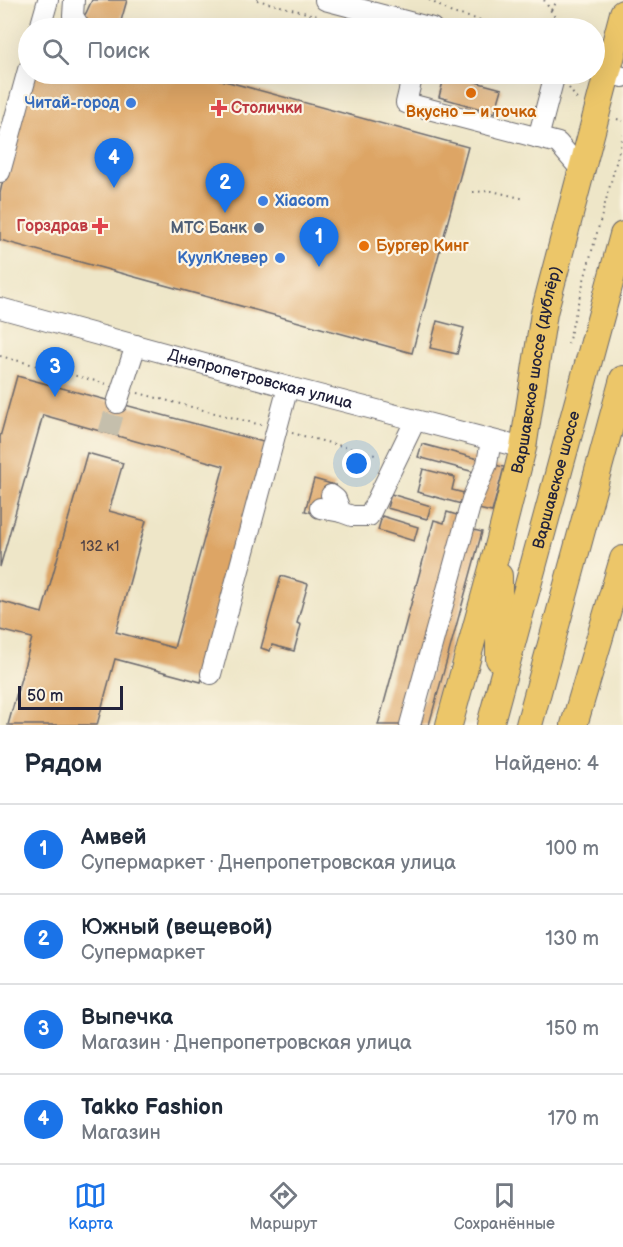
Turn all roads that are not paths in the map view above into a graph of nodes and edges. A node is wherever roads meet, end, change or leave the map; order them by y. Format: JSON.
{"nodes":[{"id":1,"x":48,"y":0,"type":"edge"},
{"id":2,"x":74,"y":0,"type":"edge"},
{"id":3,"x":324,"y":9,"type":"edge"},
{"id":4,"x":397,"y":9,"type":"edge"},
{"id":5,"x":623,"y":13,"type":"edge"},
{"id":6,"x":43,"y":18,"type":"edge"},
{"id":7,"x":74,"y":18,"type":"edge"},
{"id":8,"x":411,"y":18,"type":"edge"},
{"id":9,"x":608,"y":73,"type":"edge"},
{"id":10,"x":24,"y":84,"type":"edge"},
{"id":11,"x":411,"y":84,"type":"edge"},
{"id":12,"x":552,"y":84,"type":"edge"},
{"id":13,"x":538,"y":138,"type":"junction"},
{"id":14,"x":582,"y":171,"type":"junction"},
{"id":15,"x":0,"y":172,"type":"edge"},
{"id":16,"x":623,"y":235,"type":"edge"},
{"id":17,"x":0,"y":308,"type":"edge"},
{"id":18,"x":136,"y":345,"type":"junction"},
{"id":19,"x":623,"y":379,"type":"edge"},
{"id":20,"x":288,"y":387,"type":"junction"},
{"id":21,"x":119,"y":395,"type":"tunnel mouth"},
{"id":22,"x":415,"y":421,"type":"junction"},
{"id":23,"x":491,"y":440,"type":"junction"},
{"id":24,"x":523,"y":448,"type":"junction"},
{"id":25,"x":331,"y":505,"type":"dead end"},
{"id":26,"x":499,"y":543,"type":"junction"},
{"id":27,"x":623,"y":559,"type":"edge"},
{"id":28,"x":211,"y":674,"type":"dead end"},
{"id":29,"x":499,"y":692,"type":"junction"},
{"id":30,"x":410,"y":725,"type":"edge"},
{"id":31,"x":448,"y":725,"type":"edge"},
{"id":32,"x":490,"y":725,"type":"edge"},
{"id":33,"x":529,"y":725,"type":"edge"},
{"id":34,"x":574,"y":725,"type":"edge"}],
"edges":[{"from":1,"to":6,"type":"street"},
{"from":2,"to":7,"type":"street"},
{"from":3,"to":4,"type":"street"},
{"from":4,"to":8,"type":"street"},
{"from":5,"to":9,"type":"main road","name":"Варшавское шоссе (дублёр)"},
{"from":9,"to":14,"type":"main road","name":"Варшавское шоссе (дублёр)"},
{"from":10,"to":15,"type":"street"},
{"from":11,"to":13,"type":"street"},
{"from":12,"to":13,"type":"street"},
{"from":13,"to":14,"type":"street"},
{"from":14,"to":24,"type":"main road","name":"Варшавское шоссе (дублёр)"},
{"from":16,"to":29,"type":"main road","name":"Варшавское шоссе"},
{"from":17,"to":18,"type":"street","name":"Днепропетровская улица"},
{"from":18,"to":20,"type":"street","name":"Днепропетровская улица"},
{"from":18,"to":21,"type":"street"},
{"from":19,"to":33,"type":"main road"},
{"from":20,"to":22,"type":"street","name":"Днепропетровская улица"},
{"from":20,"to":28,"type":"street"},
{"from":22,"to":23,"type":"street","name":"Днепропетровская улица"},
{"from":22,"to":25,"type":"street"},
{"from":23,"to":24,"type":"street","name":"Днепропетровская улица"},
{"from":23,"to":30,"type":"street"},
{"from":24,"to":26,"type":"main road","name":"Варшавское шоссе (дублёр)"},
{"from":26,"to":29,"type":"main road"},
{"from":26,"to":31,"type":"main road","name":"Варшавское шоссе (дублёр)"},
{"from":27,"to":34,"type":"main road"},
{"from":29,"to":32,"type":"main road","name":"Варшавское шоссе"}]}
